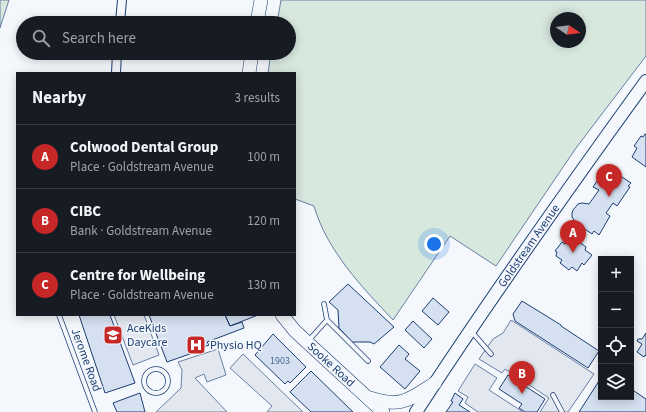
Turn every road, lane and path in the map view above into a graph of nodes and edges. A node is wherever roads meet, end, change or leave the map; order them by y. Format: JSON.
{"nodes":[{"id":1,"x":122,"y":0,"type":"edge"},
{"id":2,"x":261,"y":0,"type":"edge"},
{"id":3,"x":121,"y":16,"type":"edge"},
{"id":4,"x":258,"y":16,"type":"edge"},
{"id":5,"x":117,"y":60,"type":"edge"},
{"id":6,"x":251,"y":60,"type":"edge"},
{"id":7,"x":116,"y":72,"type":"edge"},
{"id":8,"x":249,"y":72,"type":"edge"},
{"id":9,"x":646,"y":81,"type":"edge"},
{"id":10,"x":324,"y":304,"type":"dead end"},
{"id":11,"x":59,"y":316,"type":"edge"},
{"id":12,"x":283,"y":316,"type":"edge"},
{"id":13,"x":327,"y":320,"type":"junction"},
{"id":14,"x":470,"y":330,"type":"junction"},
{"id":15,"x":307,"y":342,"type":"junction"},
{"id":16,"x":492,"y":354,"type":"dead end"},
{"id":17,"x":368,"y":361,"type":"dead end"},
{"id":18,"x":435,"y":383,"type":"junction"},
{"id":19,"x":145,"y":386,"type":"joint"},
{"id":20,"x":553,"y":395,"type":"dead end"},
{"id":21,"x":366,"y":396,"type":"junction"},
{"id":22,"x":95,"y":412,"type":"edge"},
{"id":23,"x":383,"y":412,"type":"edge"},
{"id":24,"x":416,"y":412,"type":"edge"},
{"id":25,"x":562,"y":412,"type":"edge"}],
"edges":[{"from":1,"to":3,"type":"street"},
{"from":2,"to":4,"type":"main road"},
{"from":5,"to":7,"type":"street"},
{"from":6,"to":8,"type":"main road"},
{"from":9,"to":14,"type":"street","name":"Goldstream Avenue"},
{"from":10,"to":13,"type":"lane"},
{"from":11,"to":22,"type":"lane","name":"Jerome Road"},
{"from":12,"to":15,"type":"main road","name":"Sooke Road"},
{"from":13,"to":15,"type":"lane"},
{"from":13,"to":17,"type":"lane"},
{"from":14,"to":16,"type":"lane"},
{"from":14,"to":18,"type":"street","name":"Goldstream Avenue"},
{"from":15,"to":21,"type":"main road","name":"Sooke Road"},
{"from":18,"to":21,"type":"main road"},
{"from":18,"to":24,"type":"street","name":"Goldstream Avenue"},
{"from":19,"to":19,"type":"lane"},
{"from":20,"to":25,"type":"lane"},
{"from":21,"to":23,"type":"main road","name":"Sooke Road"}]}
